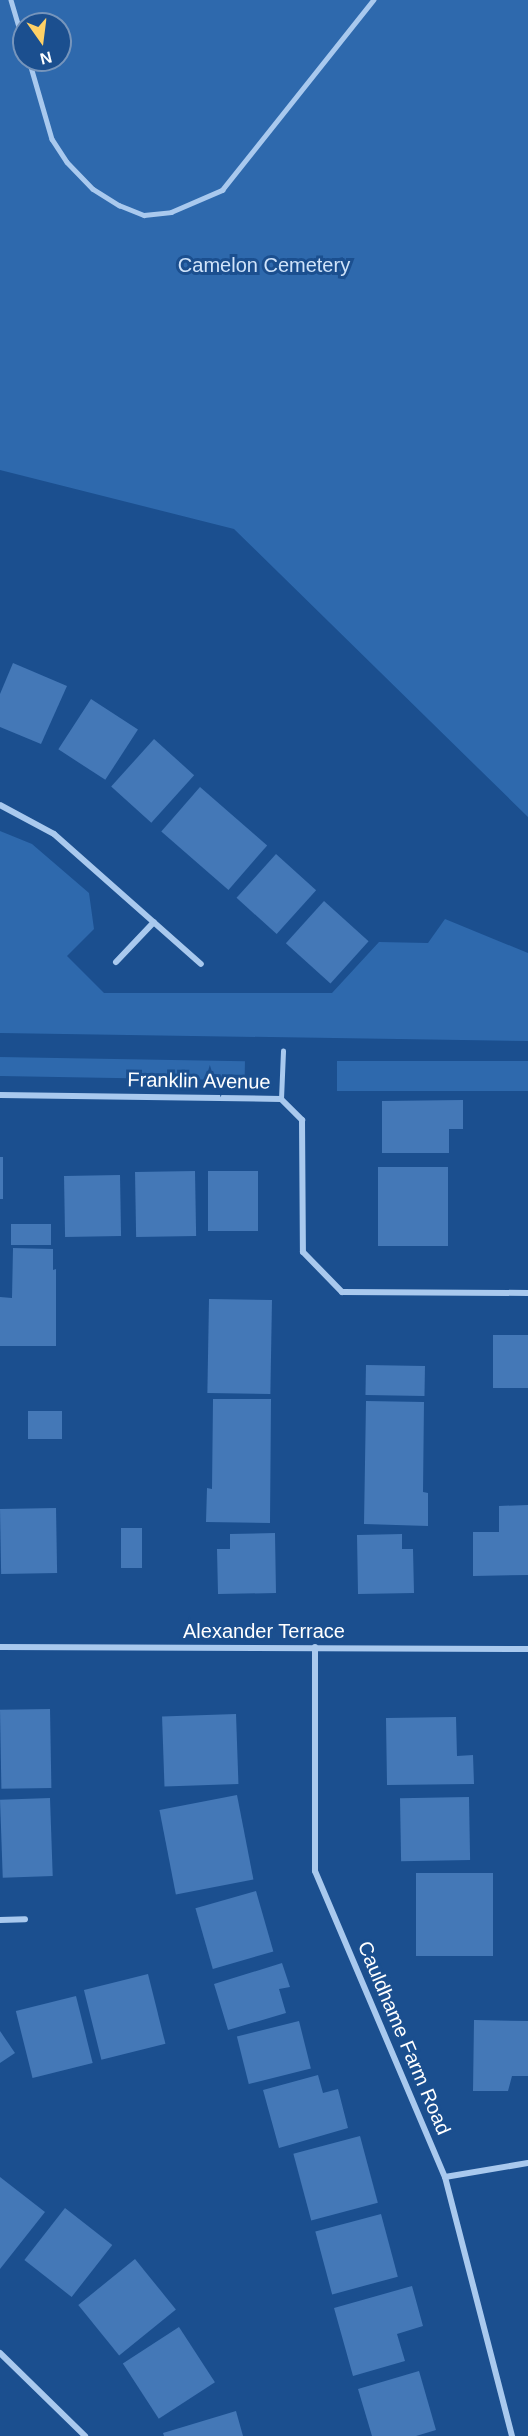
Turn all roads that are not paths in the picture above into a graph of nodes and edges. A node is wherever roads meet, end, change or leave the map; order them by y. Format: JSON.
{"nodes":[{"id":1,"x":373,"y":0,"type":"edge"},
{"id":2,"x":32,"y":72,"type":"edge"},
{"id":3,"x":0,"y":805,"type":"edge"},
{"id":4,"x":154,"y":922,"type":"junction"},
{"id":5,"x":116,"y":962,"type":"dead end"},
{"id":6,"x":201,"y":964,"type":"dead end"},
{"id":7,"x":283,"y":1051,"type":"dead end"},
{"id":8,"x":0,"y":1095,"type":"edge"},
{"id":9,"x":281,"y":1099,"type":"junction"},
{"id":10,"x":528,"y":1293,"type":"edge"},
{"id":11,"x":0,"y":1647,"type":"edge"},
{"id":12,"x":315,"y":1647,"type":"junction"},
{"id":13,"x":528,"y":1649,"type":"edge"},
{"id":14,"x":25,"y":1919,"type":"dead end"},
{"id":15,"x":0,"y":1920,"type":"edge"},
{"id":16,"x":528,"y":2163,"type":"edge"},
{"id":17,"x":445,"y":2177,"type":"junction"},
{"id":18,"x":0,"y":2354,"type":"edge"},
{"id":19,"x":85,"y":2436,"type":"edge"},
{"id":20,"x":512,"y":2436,"type":"edge"}],
"edges":[{"from":1,"to":2,"type":"lane"},
{"from":3,"to":4,"type":"street"},
{"from":4,"to":5,"type":"street"},
{"from":4,"to":6,"type":"street"},
{"from":7,"to":9,"type":"lane"},
{"from":8,"to":9,"type":"street","name":"Franklin Avenue"},
{"from":9,"to":10,"type":"street","name":"Franklin Avenue"},
{"from":11,"to":12,"type":"street","name":"Alexander Terrace"},
{"from":12,"to":13,"type":"street","name":"Alexander Terrace"},
{"from":12,"to":17,"type":"street","name":"Cauldhame Farm Road"},
{"from":14,"to":15,"type":"street"},
{"from":16,"to":17,"type":"street"},
{"from":17,"to":20,"type":"street","name":"Cauldhame Farm Road"},
{"from":18,"to":19,"type":"street"}]}
